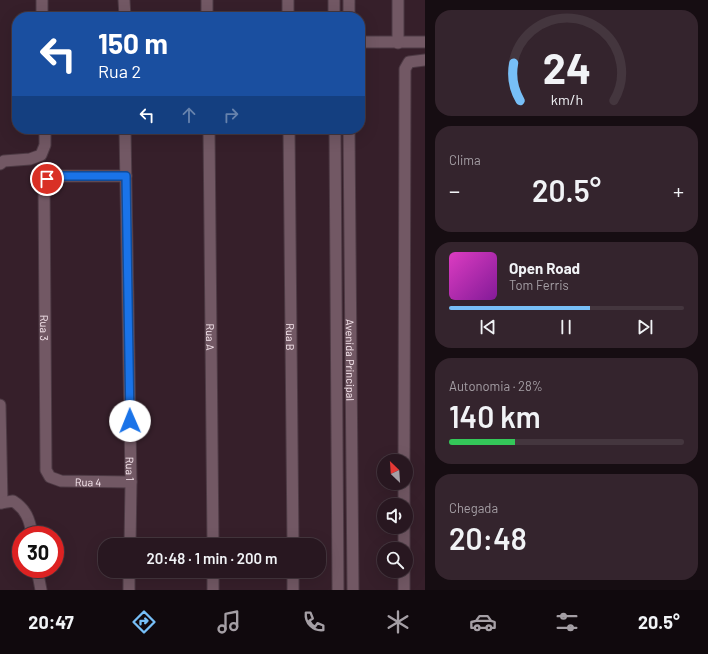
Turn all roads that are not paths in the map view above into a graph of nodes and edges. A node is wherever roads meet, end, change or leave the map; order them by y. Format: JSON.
{"nodes":[{"id":1,"x":42,"y":0,"type":"edge"},
{"id":2,"x":124,"y":0,"type":"edge"},
{"id":3,"x":207,"y":0,"type":"edge"},
{"id":4,"x":288,"y":0,"type":"edge"},
{"id":5,"x":334,"y":0,"type":"edge"},
{"id":6,"x":349,"y":0,"type":"edge"},
{"id":7,"x":398,"y":0,"type":"edge"},
{"id":8,"x":42,"y":12,"type":"edge"},
{"id":9,"x":124,"y":12,"type":"edge"},
{"id":10,"x":207,"y":12,"type":"edge"},
{"id":11,"x":288,"y":12,"type":"edge"},
{"id":12,"x":334,"y":12,"type":"edge"},
{"id":13,"x":349,"y":12,"type":"edge"},
{"id":14,"x":365,"y":42,"type":"edge"},
{"id":15,"x":425,"y":42,"type":"edge"},
{"id":16,"x":398,"y":43,"type":"junction"},
{"id":17,"x":425,"y":60,"type":"edge"},
{"id":18,"x":45,"y":134,"type":"edge"},
{"id":19,"x":125,"y":134,"type":"edge"},
{"id":20,"x":208,"y":134,"type":"edge"},
{"id":21,"x":289,"y":134,"type":"edge"},
{"id":22,"x":335,"y":134,"type":"edge"},
{"id":23,"x":349,"y":134,"type":"edge"},
{"id":24,"x":0,"y":164,"type":"edge"},
{"id":25,"x":126,"y":176,"type":"junction"},
{"id":26,"x":0,"y":405,"type":"edge"},
{"id":27,"x":404,"y":454,"type":"edge"},
{"id":28,"x":48,"y":475,"type":"joint"},
{"id":29,"x":131,"y":482,"type":"junction"},
{"id":30,"x":1,"y":503,"type":"edge"},
{"id":31,"x":30,"y":526,"type":"edge"},
{"id":32,"x":130,"y":538,"type":"edge"},
{"id":33,"x":213,"y":538,"type":"edge"},
{"id":34,"x":293,"y":538,"type":"edge"},
{"id":35,"x":38,"y":578,"type":"edge"},
{"id":36,"x":129,"y":578,"type":"edge"},
{"id":37,"x":213,"y":578,"type":"edge"},
{"id":38,"x":293,"y":578,"type":"edge"},
{"id":39,"x":404,"y":578,"type":"edge"},
{"id":40,"x":40,"y":590,"type":"edge"},
{"id":41,"x":129,"y":590,"type":"edge"},
{"id":42,"x":213,"y":590,"type":"edge"},
{"id":43,"x":293,"y":590,"type":"edge"},
{"id":44,"x":338,"y":590,"type":"edge"},
{"id":45,"x":353,"y":590,"type":"edge"},
{"id":46,"x":404,"y":590,"type":"edge"}],
"edges":[{"from":1,"to":8,"type":"street"},
{"from":2,"to":9,"type":"street"},
{"from":3,"to":10,"type":"street"},
{"from":4,"to":11,"type":"street"},
{"from":5,"to":12,"type":"street"},
{"from":6,"to":13,"type":"street"},
{"from":7,"to":16,"type":"street"},
{"from":14,"to":16,"type":"street"},
{"from":15,"to":16,"type":"street"},
{"from":17,"to":27,"type":"street"},
{"from":18,"to":24,"type":"street"},
{"from":19,"to":25,"type":"street","name":"Rua 1"},
{"from":20,"to":33,"type":"street","name":"Rua A"},
{"from":21,"to":34,"type":"street","name":"Rua B"},
{"from":22,"to":44,"type":"street","name":"Avenida Principal"},
{"from":23,"to":45,"type":"street","name":"Avenida Principal"},
{"from":25,"to":28,"type":"street","name":"Rua 3"},
{"from":25,"to":29,"type":"street","name":"Rua 1"},
{"from":26,"to":30,"type":"street"},
{"from":28,"to":29,"type":"street","name":"Rua 4"},
{"from":29,"to":32,"type":"street","name":"Rua 1"},
{"from":30,"to":31,"type":"street"},
{"from":35,"to":40,"type":"street"},
{"from":36,"to":41,"type":"street"},
{"from":37,"to":42,"type":"street"},
{"from":38,"to":43,"type":"street"},
{"from":39,"to":46,"type":"street"}]}
